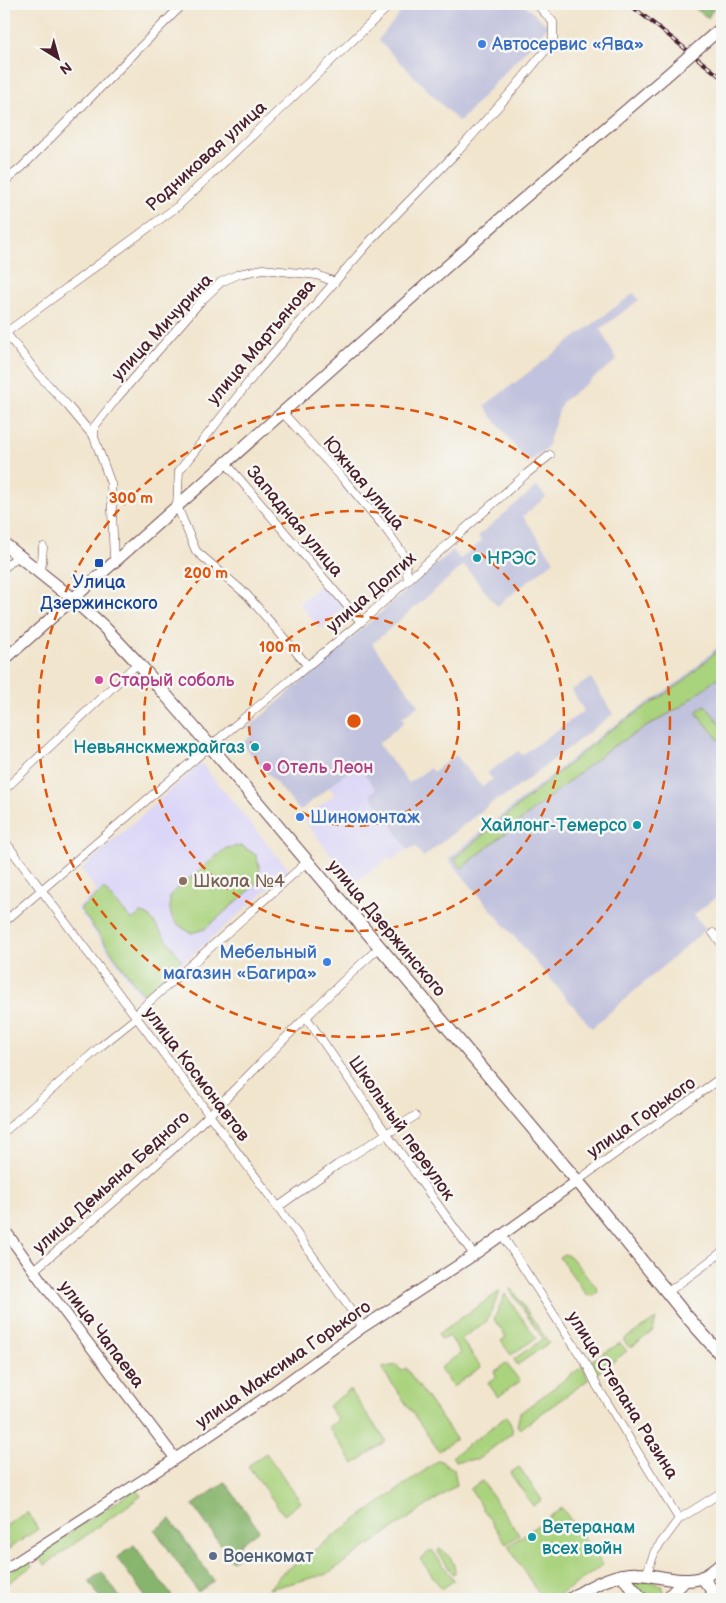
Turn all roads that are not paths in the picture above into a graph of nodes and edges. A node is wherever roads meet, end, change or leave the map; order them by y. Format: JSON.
{"nodes":[{"id":1,"x":183,"y":4,"type":"edge"},
{"id":2,"x":391,"y":4,"type":"edge"},
{"id":3,"x":537,"y":4,"type":"edge"},
{"id":4,"x":722,"y":27,"type":"edge"},
{"id":5,"x":4,"y":182,"type":"edge"},
{"id":6,"x":335,"y":282,"type":"junction"},
{"id":7,"x":5,"y":333,"type":"edge"},
{"id":8,"x":282,"y":412,"type":"junction"},
{"id":9,"x":94,"y":437,"type":"junction"},
{"id":10,"x":550,"y":455,"type":"dead end"},
{"id":11,"x":225,"y":462,"type":"junction"},
{"id":12,"x":177,"y":506,"type":"junction"},
{"id":13,"x":4,"y":544,"type":"edge"},
{"id":14,"x":43,"y":547,"type":"dead end"},
{"id":15,"x":18,"y":556,"type":"junction"},
{"id":16,"x":114,"y":561,"type":"junction"},
{"id":17,"x":4,"y":568,"type":"edge"},
{"id":18,"x":41,"y":574,"type":"junction"},
{"id":19,"x":408,"y":580,"type":"junction"},
{"id":20,"x":73,"y":598,"type":"junction"},
{"id":21,"x":361,"y":622,"type":"junction"},
{"id":22,"x":4,"y":660,"type":"edge"},
{"id":23,"x":138,"y":664,"type":"junction"},
{"id":24,"x":308,"y":666,"type":"junction"},
{"id":25,"x":210,"y":746,"type":"junction"},
{"id":26,"x":4,"y":790,"type":"edge"},
{"id":27,"x":4,"y":840,"type":"edge"},
{"id":28,"x":307,"y":862,"type":"junction"},
{"id":29,"x":42,"y":890,"type":"junction"},
{"id":30,"x":4,"y":922,"type":"edge"},
{"id":31,"x":713,"y":933,"type":"dead end"},
{"id":32,"x":722,"y":944,"type":"edge"},
{"id":33,"x":380,"y":947,"type":"junction"},
{"id":34,"x":306,"y":1017,"type":"junction"},
{"id":35,"x":136,"y":1018,"type":"junction"},
{"id":36,"x":722,"y":1077,"type":"edge"},
{"id":37,"x":209,"y":1115,"type":"junction"},
{"id":38,"x":415,"y":1116,"type":"dead end"},
{"id":39,"x":4,"y":1132,"type":"edge"},
{"id":40,"x":386,"y":1133,"type":"junction"},
{"id":41,"x":577,"y":1181,"type":"junction"},
{"id":42,"x":278,"y":1208,"type":"junction"},
{"id":43,"x":4,"y":1229,"type":"edge"},
{"id":44,"x":502,"y":1235,"type":"junction"},
{"id":45,"x":722,"y":1252,"type":"edge"},
{"id":46,"x":474,"y":1255,"type":"junction"},
{"id":47,"x":33,"y":1271,"type":"junction"},
{"id":48,"x":668,"y":1292,"type":"junction"},
{"id":49,"x":363,"y":1327,"type":"junction"},
{"id":50,"x":722,"y":1356,"type":"edge"},
{"id":51,"x":175,"y":1458,"type":"junction"},
{"id":52,"x":722,"y":1492,"type":"edge"},
{"id":53,"x":679,"y":1519,"type":"junction"},
{"id":54,"x":722,"y":1564,"type":"edge"},
{"id":55,"x":4,"y":1570,"type":"edge"},
{"id":56,"x":622,"y":1575,"type":"junction"},
{"id":57,"x":652,"y":1576,"type":"junction"},
{"id":58,"x":702,"y":1577,"type":"junction"},
{"id":59,"x":685,"y":1580,"type":"junction"},
{"id":60,"x":571,"y":1599,"type":"edge"},
{"id":61,"x":642,"y":1599,"type":"edge"},
{"id":62,"x":667,"y":1599,"type":"edge"},
{"id":63,"x":718,"y":1599,"type":"edge"}],
"edges":[{"from":1,"to":5,"type":"street"},
{"from":2,"to":7,"type":"street","name":"Родниковая улица"},
{"from":3,"to":6,"type":"street","name":"улица Мартьянова"},
{"from":4,"to":8,"type":"main road","bridge":true},
{"from":6,"to":9,"type":"street","name":"улица Мичурина"},
{"from":6,"to":12,"type":"street","name":"улица Мартьянова"},
{"from":7,"to":9,"type":"street"},
{"from":8,"to":11,"type":"main road"},
{"from":8,"to":19,"type":"street","name":"Южная улица"},
{"from":9,"to":16,"type":"street"},
{"from":10,"to":19,"type":"street","name":"улица Долгих"},
{"from":11,"to":12,"type":"main road"},
{"from":11,"to":21,"type":"street","name":"Западная улица"},
{"from":12,"to":16,"type":"main road"},
{"from":12,"to":24,"type":"street"},
{"from":13,"to":15,"type":"main road","name":"улица Дзержинского"},
{"from":14,"to":18,"type":"street"},
{"from":15,"to":17,"type":"street"},
{"from":15,"to":18,"type":"main road","name":"улица Дзержинского"},
{"from":16,"to":20,"type":"main road"},
{"from":18,"to":20,"type":"main road","name":"улица Дзержинского"},
{"from":19,"to":21,"type":"street","name":"улица Долгих"},
{"from":20,"to":22,"type":"main road"},
{"from":20,"to":23,"type":"main road","name":"улица Дзержинского"},
{"from":21,"to":24,"type":"street","name":"улица Долгих"},
{"from":23,"to":25,"type":"main road","name":"улица Дзержинского"},
{"from":23,"to":26,"type":"street"},
{"from":24,"to":25,"type":"street","name":"улица Долгих"},
{"from":25,"to":28,"type":"main road","name":"улица Дзержинского"},
{"from":25,"to":29,"type":"street","name":"улица Долгих"},
{"from":27,"to":29,"type":"street","name":"улица Космонавтов"},
{"from":28,"to":33,"type":"main road","name":"улица Дзержинского"},
{"from":28,"to":35,"type":"street"},
{"from":29,"to":30,"type":"street","name":"улица Долгих"},
{"from":29,"to":35,"type":"street","name":"улица Космонавтов"},
{"from":31,"to":32,"type":"street"},
{"from":33,"to":34,"type":"street","name":"улица Демьяна Бедного"},
{"from":33,"to":41,"type":"main road","name":"улица Дзержинского"},
{"from":34,"to":37,"type":"street","name":"улица Демьяна Бедного"},
{"from":34,"to":40,"type":"street","name":"Школьный переулок"},
{"from":35,"to":37,"type":"street","name":"улица Космонавтов"},
{"from":35,"to":39,"type":"street"},
{"from":36,"to":41,"type":"street","name":"улица Горького"},
{"from":37,"to":42,"type":"street","name":"улица Космонавтов"},
{"from":37,"to":47,"type":"street","name":"улица Демьяна Бедного"},
{"from":38,"to":40,"type":"street"},
{"from":40,"to":42,"type":"street"},
{"from":40,"to":46,"type":"street","name":"Школьный переулок"},
{"from":41,"to":44,"type":"street","name":"улица Максима Горького"},
{"from":41,"to":48,"type":"main road","name":"улица Дзержинского"},
{"from":42,"to":49,"type":"street","name":"улица Космонавтов"},
{"from":43,"to":47,"type":"street","name":"улица Чапаева"},
{"from":44,"to":46,"type":"street","name":"улица Максима Горького"},
{"from":44,"to":53,"type":"street","name":"улица Степана Разина"},
{"from":45,"to":48,"type":"street"},
{"from":46,"to":49,"type":"street","name":"улица Максима Горького"},
{"from":47,"to":51,"type":"street","name":"улица Чапаева"},
{"from":48,"to":50,"type":"main road","name":"улица Дзержинского"},
{"from":49,"to":51,"type":"street","name":"улица Максима Горького"},
{"from":51,"to":55,"type":"street","name":"улица Максима Горького"},
{"from":52,"to":53,"type":"street"},
{"from":53,"to":57,"type":"street"},
{"from":54,"to":58,"type":"main road"},
{"from":56,"to":57,"type":"main road"},
{"from":56,"to":60,"type":"main road"},
{"from":56,"to":61,"type":"main road"},
{"from":57,"to":59,"type":"main road"},
{"from":57,"to":62,"type":"main road"},
{"from":58,"to":59,"type":"main road"},
{"from":58,"to":63,"type":"main road"},
{"from":59,"to":62,"type":"main road"}]}
